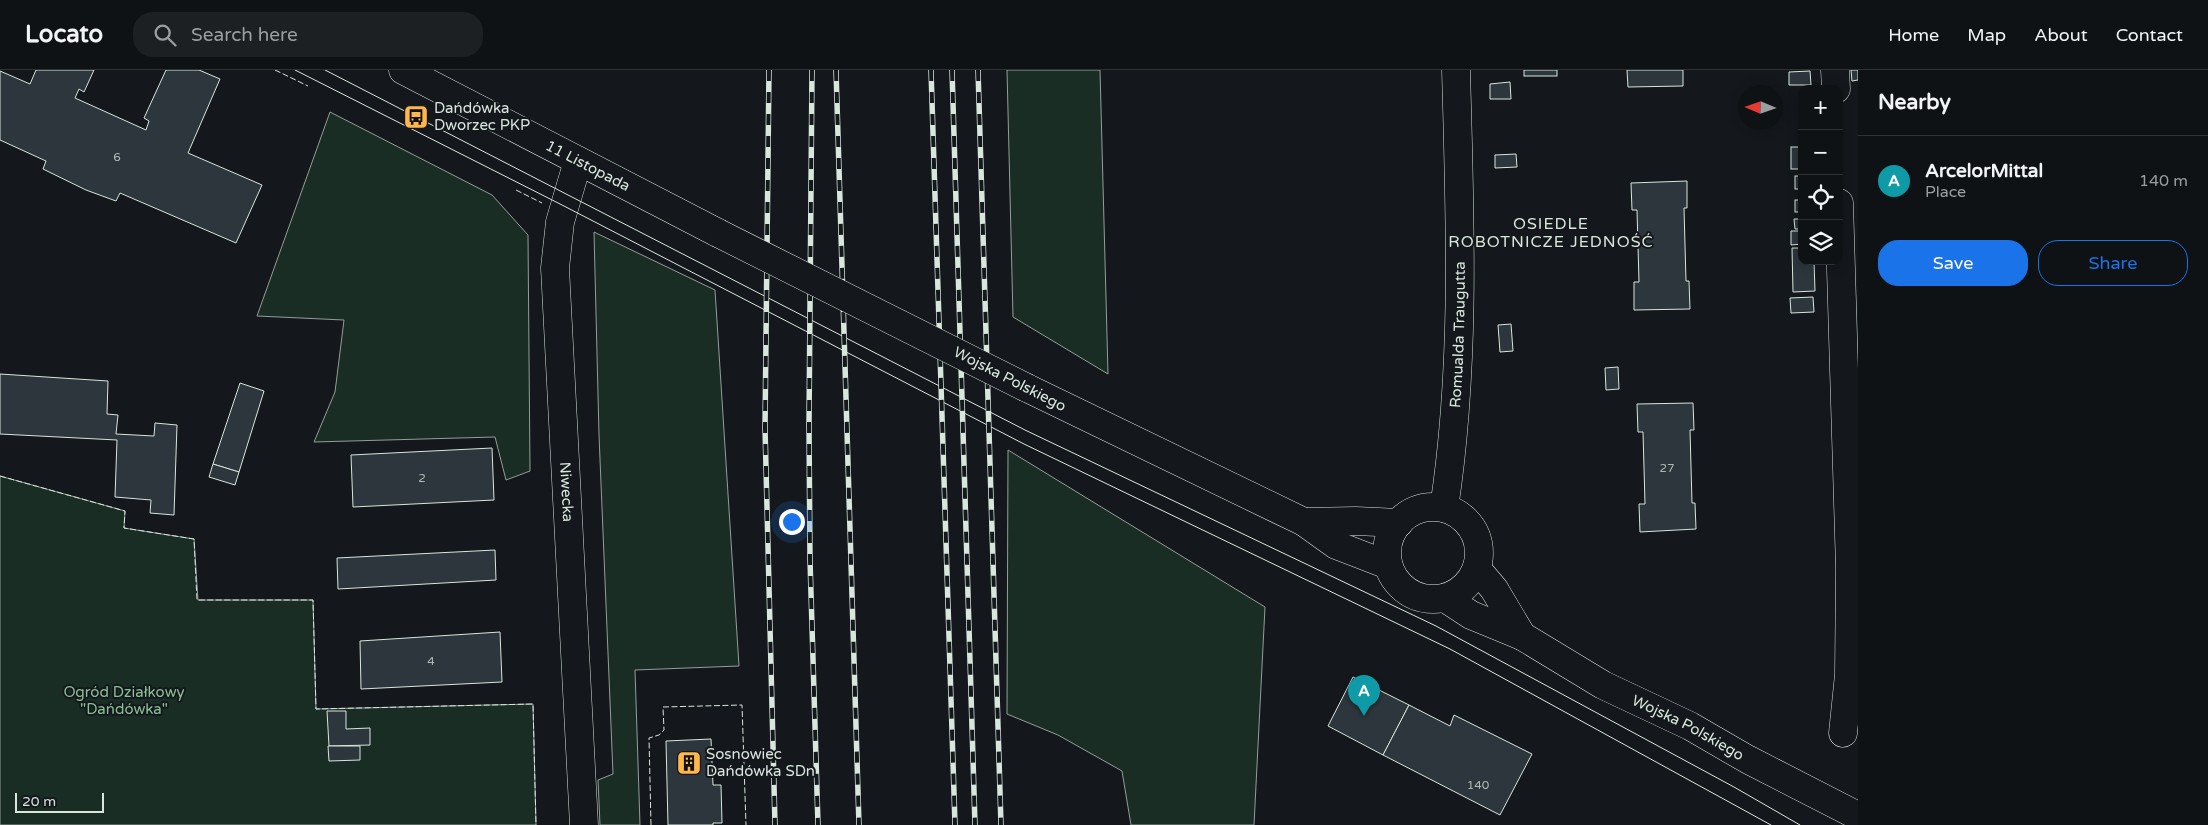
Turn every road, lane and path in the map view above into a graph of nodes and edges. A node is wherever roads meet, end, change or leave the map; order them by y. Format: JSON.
{"nodes":[{"id":1,"x":403,"y":70,"type":"edge"},
{"id":2,"x":1456,"y":70,"type":"edge"},
{"id":3,"x":1835,"y":70,"type":"edge"},
{"id":4,"x":1836,"y":85,"type":"edge"},
{"id":5,"x":578,"y":161,"type":"junction"},
{"id":6,"x":1840,"y":220,"type":"edge"},
{"id":7,"x":718,"y":232,"type":"joint"},
{"id":8,"x":1444,"y":508,"type":"junction"},
{"id":9,"x":1304,"y":522,"type":"junction"},
{"id":10,"x":1399,"y":523,"type":"junction"},
{"id":11,"x":1388,"y":565,"type":"junction"},
{"id":12,"x":1477,"y":569,"type":"junction"},
{"id":13,"x":1445,"y":598,"type":"junction"},
{"id":14,"x":1522,"y":636,"type":"junction"},
{"id":15,"x":1843,"y":733,"type":"dead end"},
{"id":16,"x":1858,"y":816,"type":"edge"},
{"id":17,"x":584,"y":825,"type":"edge"}],
"edges":[{"from":1,"to":5,"type":"main road","name":"11 Listopada"},
{"from":2,"to":8,"type":"main road","name":"Romualda Traugutta"},
{"from":3,"to":4,"type":"main road"},
{"from":5,"to":7,"type":"main road","name":"11 Listopada"},
{"from":5,"to":17,"type":"main road","name":"Niwecka"},
{"from":6,"to":15,"type":"main road"},
{"from":7,"to":9,"type":"main road","name":"Wojska Polskiego","bridge":true},
{"from":8,"to":10,"type":"main road"},
{"from":8,"to":12,"type":"main road"},
{"from":9,"to":10,"type":"main road","name":"Wojska Polskiego"},
{"from":9,"to":11,"type":"main road","name":"Wojska Polskiego"},
{"from":10,"to":11,"type":"main road"},
{"from":11,"to":13,"type":"main road"},
{"from":12,"to":13,"type":"main road"},
{"from":12,"to":14,"type":"main road","name":"Wojska Polskiego"},
{"from":13,"to":14,"type":"main road","name":"Wojska Polskiego"},
{"from":14,"to":16,"type":"main road","name":"Wojska Polskiego"}]}
